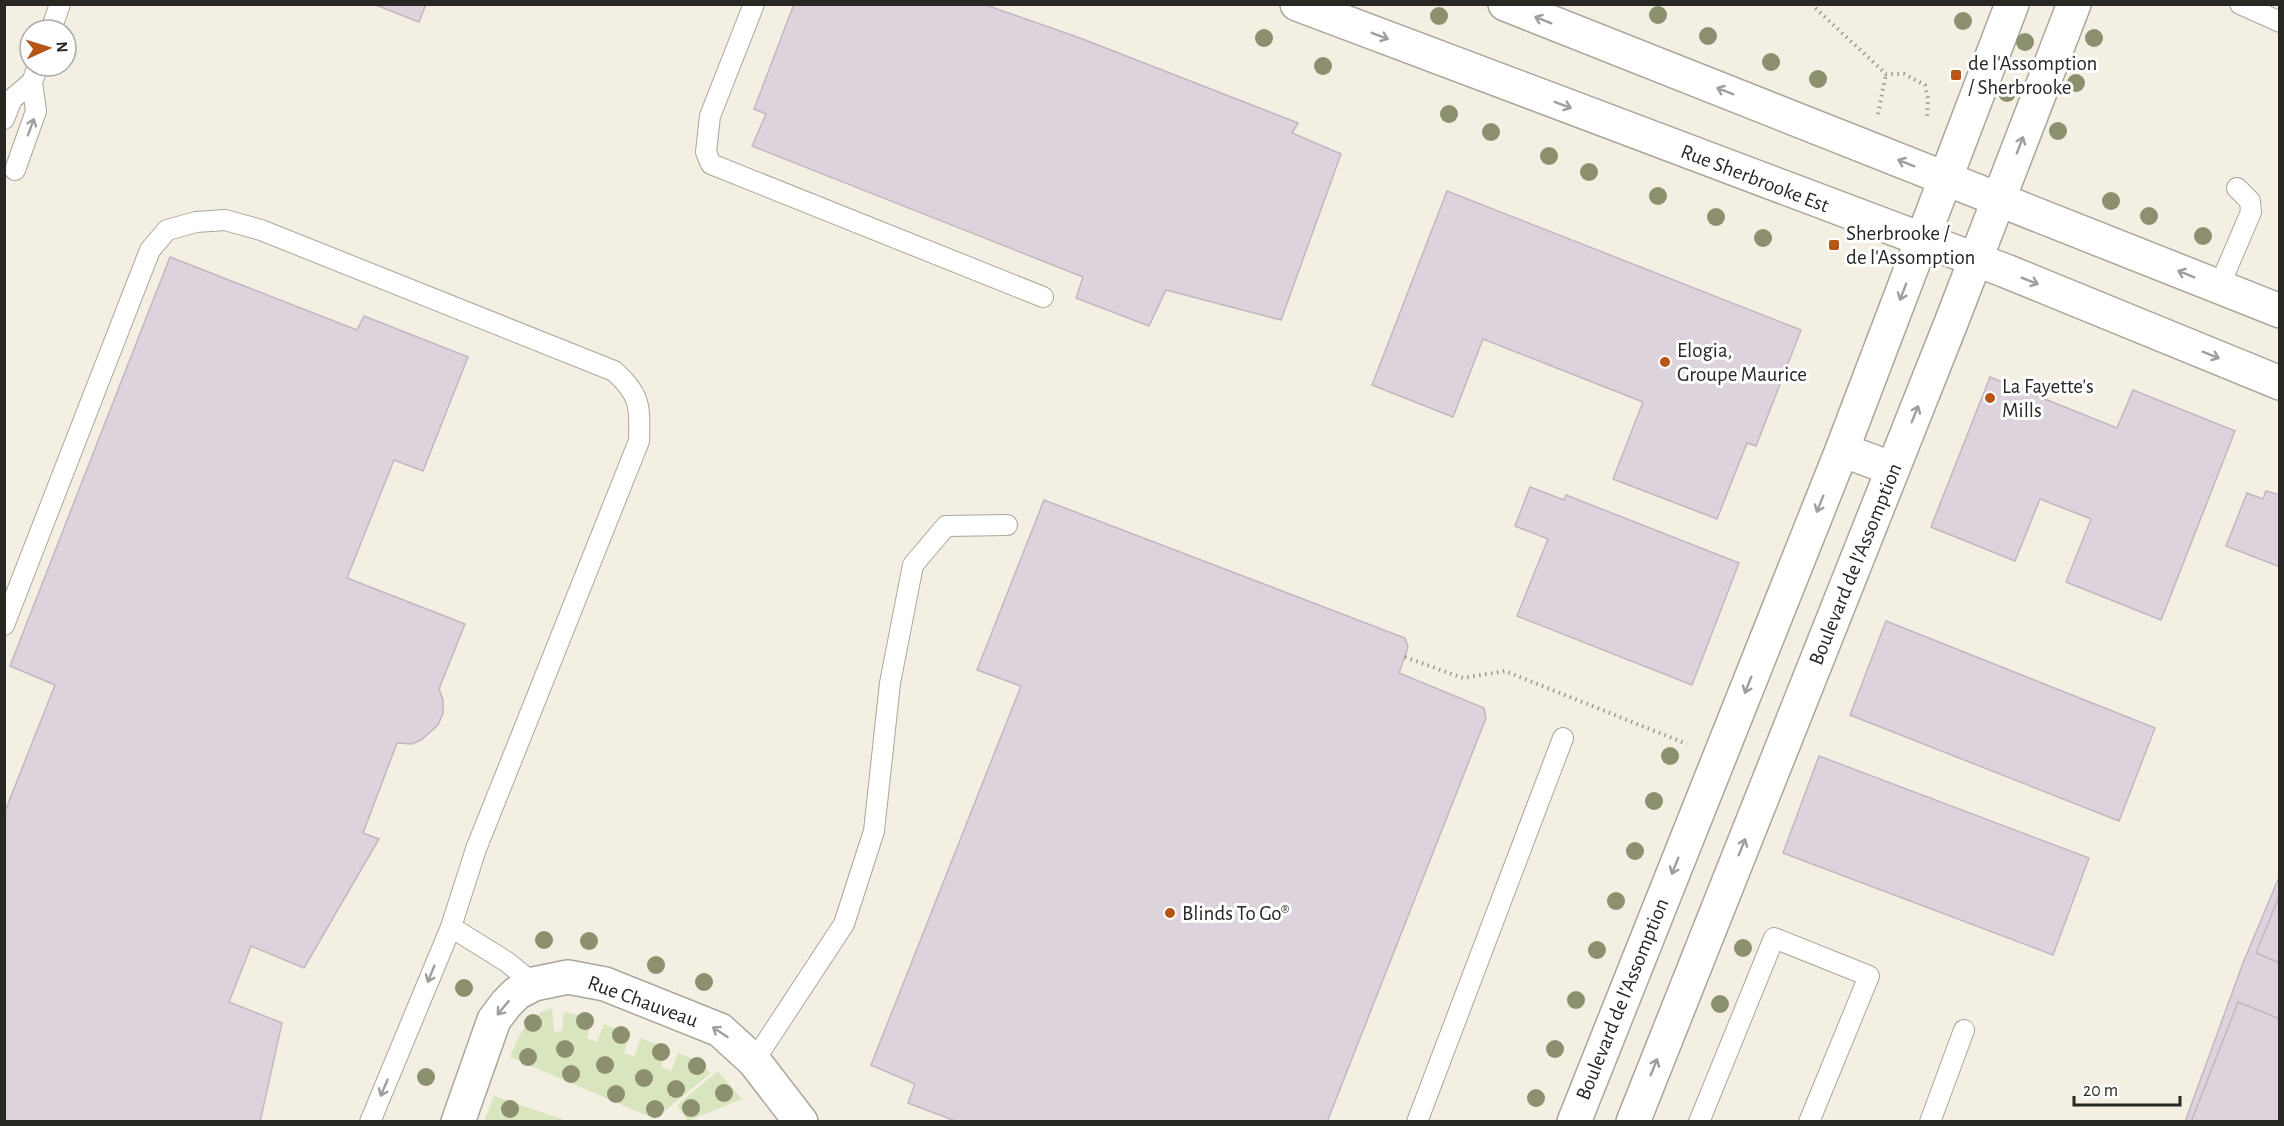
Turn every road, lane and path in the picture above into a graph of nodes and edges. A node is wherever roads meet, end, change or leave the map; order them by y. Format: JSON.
{"nodes":[{"id":1,"x":754,"y":4,"type":"edge"},
{"id":2,"x":1297,"y":4,"type":"edge"},
{"id":3,"x":1505,"y":4,"type":"edge"},
{"id":4,"x":1811,"y":4,"type":"edge"},
{"id":5,"x":2012,"y":4,"type":"edge"},
{"id":6,"x":2074,"y":4,"type":"edge"},
{"id":7,"x":2240,"y":4,"type":"edge"},
{"id":8,"x":2280,"y":22,"type":"edge"},
{"id":9,"x":1886,"y":74,"type":"junction"},
{"id":10,"x":31,"y":78,"type":"edge"},
{"id":11,"x":35,"y":78,"type":"edge"},
{"id":12,"x":1878,"y":116,"type":"dead end"},
{"id":13,"x":4,"y":120,"type":"edge"},
{"id":14,"x":1927,"y":120,"type":"dead end"},
{"id":15,"x":15,"y":170,"type":"dead end"},
{"id":16,"x":1946,"y":179,"type":"junction"},
{"id":17,"x":2237,"y":188,"type":"dead end"},
{"id":18,"x":2000,"y":200,"type":"junction"},
{"id":19,"x":1923,"y":242,"type":"junction"},
{"id":20,"x":1975,"y":262,"type":"junction"},
{"id":21,"x":2219,"y":287,"type":"junction"},
{"id":22,"x":1043,"y":297,"type":"dead end"},
{"id":23,"x":2280,"y":311,"type":"edge"},
{"id":24,"x":2280,"y":383,"type":"edge"},
{"id":25,"x":1842,"y":450,"type":"junction"},
{"id":26,"x":1893,"y":469,"type":"junction"},
{"id":27,"x":1007,"y":525,"type":"dead end"},
{"id":28,"x":4,"y":625,"type":"edge"},
{"id":29,"x":1405,"y":657,"type":"dead end"},
{"id":30,"x":1563,"y":738,"type":"dead end"},
{"id":31,"x":1687,"y":744,"type":"dead end"},
{"id":32,"x":451,"y":927,"type":"junction"},
{"id":33,"x":534,"y":984,"type":"junction"},
{"id":34,"x":1964,"y":1029,"type":"dead end"},
{"id":35,"x":754,"y":1061,"type":"junction"},
{"id":36,"x":1638,"y":1120,"type":"edge"},
{"id":37,"x":370,"y":1122,"type":"edge"},
{"id":38,"x":458,"y":1122,"type":"edge"},
{"id":39,"x":801,"y":1122,"type":"edge"},
{"id":40,"x":1417,"y":1122,"type":"edge"},
{"id":41,"x":1574,"y":1122,"type":"edge"},
{"id":42,"x":1699,"y":1122,"type":"edge"},
{"id":43,"x":1809,"y":1122,"type":"edge"},
{"id":44,"x":1930,"y":1122,"type":"edge"}],
"edges":[{"from":1,"to":22,"type":"lane"},
{"from":2,"to":19,"type":"street","name":"Rue Sherbrooke Est","one_way":true},
{"from":16,"to":3,"type":"street","one_way":true},
{"from":4,"to":9,"type":"path"},
{"from":5,"to":16,"type":"street","name":"Boulevard de l'Assomption"},
{"from":18,"to":6,"type":"street","name":"Boulevard de l'Assomption","one_way":true},
{"from":7,"to":8,"type":"lane"},
{"from":9,"to":12,"type":"path"},
{"from":9,"to":14,"type":"path"},
{"from":10,"to":13,"type":"lane"},
{"from":15,"to":11,"type":"lane","one_way":true},
{"from":16,"to":18,"type":"street"},
{"from":16,"to":19,"type":"street","name":"Boulevard de l'Assomption"},
{"from":17,"to":21,"type":"lane"},
{"from":18,"to":20,"type":"street","name":"Boulevard de l'Assomption"},
{"from":21,"to":18,"type":"street","one_way":true},
{"from":19,"to":20,"type":"street","name":"Rue Sherbrooke Est"},
{"from":19,"to":25,"type":"street","name":"Boulevard de l'Assomption","one_way":true},
{"from":20,"to":24,"type":"street","name":"Rue Sherbrooke Est","one_way":true},
{"from":26,"to":20,"type":"street","name":"Boulevard de l'Assomption","one_way":true},
{"from":21,"to":23,"type":"street"},
{"from":25,"to":26,"type":"street"},
{"from":25,"to":41,"type":"street","name":"Boulevard de l'Assomption","one_way":true},
{"from":36,"to":26,"type":"street","name":"Boulevard de l'Assomption","one_way":true},
{"from":27,"to":35,"type":"lane"},
{"from":28,"to":32,"type":"lane"},
{"from":29,"to":31,"type":"path"},
{"from":30,"to":40,"type":"lane"},
{"from":32,"to":33,"type":"lane"},
{"from":32,"to":37,"type":"lane","one_way":true},
{"from":35,"to":33,"type":"street","name":"Rue Chauveau","one_way":true},
{"from":33,"to":38,"type":"street","name":"Rue Chauveau","one_way":true},
{"from":34,"to":44,"type":"lane"},
{"from":35,"to":39,"type":"street","name":"Rue Chauveau"},
{"from":42,"to":43,"type":"lane"}]}
